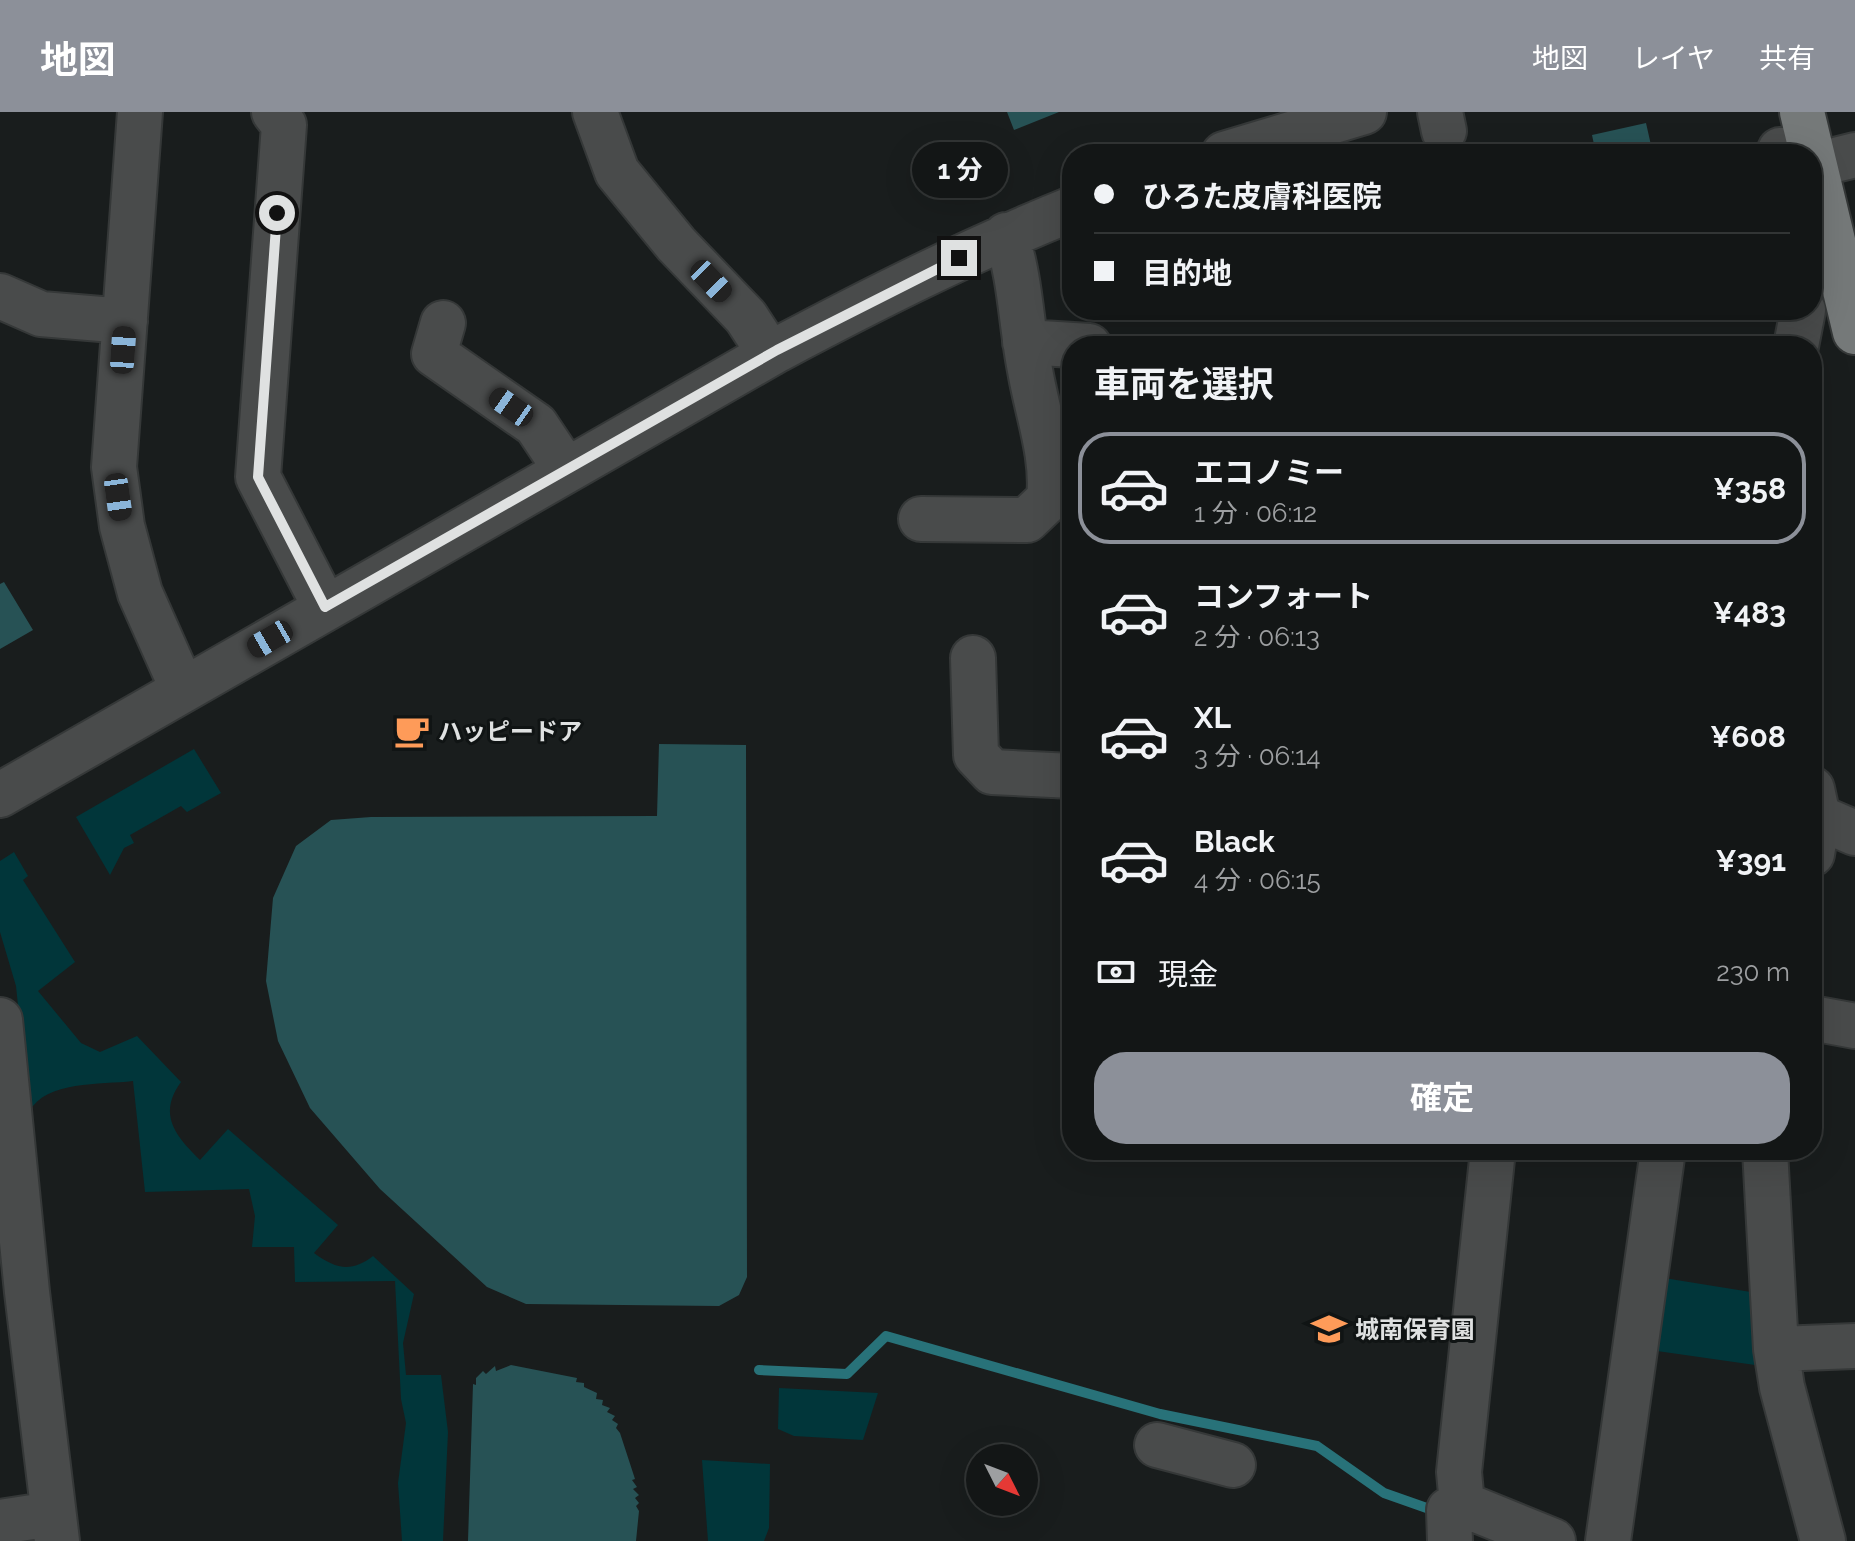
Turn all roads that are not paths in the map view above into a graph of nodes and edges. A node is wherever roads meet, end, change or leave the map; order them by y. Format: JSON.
{"nodes":[{"id":1,"x":140,"y":112,"type":"edge"},
{"id":2,"x":274,"y":112,"type":"edge"},
{"id":3,"x":595,"y":112,"type":"edge"},
{"id":4,"x":1364,"y":112,"type":"edge"},
{"id":5,"x":1280,"y":123,"type":"edge"},
{"id":6,"x":1242,"y":144,"type":"edge"},
{"id":7,"x":1062,"y":213,"type":"edge"},
{"id":8,"x":1006,"y":235,"type":"junction"},
{"id":9,"x":1822,"y":248,"type":"edge"},
{"id":10,"x":0,"y":296,"type":"edge"},
{"id":11,"x":125,"y":321,"type":"junction"},
{"id":12,"x":443,"y":323,"type":"dead end"},
{"id":13,"x":1855,"y":332,"type":"edge"},
{"id":14,"x":1025,"y":342,"type":"junction"},
{"id":15,"x":1062,"y":344,"type":"edge"},
{"id":16,"x":770,"y":354,"type":"junction"},
{"id":17,"x":566,"y":470,"type":"junction"},
{"id":18,"x":921,"y":519,"type":"dead end"},
{"id":19,"x":325,"y":607,"type":"junction"},
{"id":20,"x":973,"y":658,"type":"dead end"},
{"id":21,"x":183,"y":690,"type":"junction"},
{"id":22,"x":1062,"y":776,"type":"edge"},
{"id":23,"x":0,"y":795,"type":"edge"},
{"id":24,"x":1822,"y":1020,"type":"edge"},
{"id":25,"x":1855,"y":1026,"type":"edge"},
{"id":26,"x":1,"y":1048,"type":"edge"},
{"id":27,"x":1492,"y":1160,"type":"edge"},
{"id":28,"x":1662,"y":1160,"type":"edge"},
{"id":29,"x":1766,"y":1160,"type":"edge"},
{"id":30,"x":13,"y":1294,"type":"edge"},
{"id":31,"x":1855,"y":1346,"type":"edge"},
{"id":32,"x":1776,"y":1349,"type":"junction"},
{"id":33,"x":1157,"y":1445,"type":"dead end"},
{"id":34,"x":1233,"y":1465,"type":"dead end"},
{"id":35,"x":0,"y":1522,"type":"edge"},
{"id":36,"x":1456,"y":1522,"type":"edge"},
{"id":37,"x":54,"y":1527,"type":"edge"},
{"id":38,"x":1553,"y":1541,"type":"edge"},
{"id":39,"x":1608,"y":1541,"type":"edge"},
{"id":40,"x":1823,"y":1541,"type":"edge"}],
"edges":[{"from":1,"to":11,"type":"street"},
{"from":2,"to":19,"type":"street"},
{"from":3,"to":16,"type":"street"},
{"from":4,"to":5,"type":"street"},
{"from":5,"to":6,"type":"street"},
{"from":7,"to":8,"type":"street"},
{"from":8,"to":14,"type":"street"},
{"from":8,"to":16,"type":"street"},
{"from":9,"to":13,"type":"main road"},
{"from":10,"to":11,"type":"street"},
{"from":11,"to":21,"type":"street"},
{"from":12,"to":17,"type":"street"},
{"from":14,"to":15,"type":"street"},
{"from":14,"to":18,"type":"street"},
{"from":16,"to":17,"type":"street"},
{"from":17,"to":19,"type":"street"},
{"from":19,"to":21,"type":"street"},
{"from":20,"to":22,"type":"street"},
{"from":21,"to":23,"type":"street"},
{"from":24,"to":25,"type":"street"},
{"from":26,"to":30,"type":"street"},
{"from":27,"to":36,"type":"street"},
{"from":28,"to":39,"type":"street"},
{"from":29,"to":32,"type":"street"},
{"from":30,"to":37,"type":"street"},
{"from":31,"to":32,"type":"street"},
{"from":32,"to":40,"type":"street"},
{"from":33,"to":34,"type":"street"},
{"from":35,"to":37,"type":"street"},
{"from":36,"to":38,"type":"street"}]}
